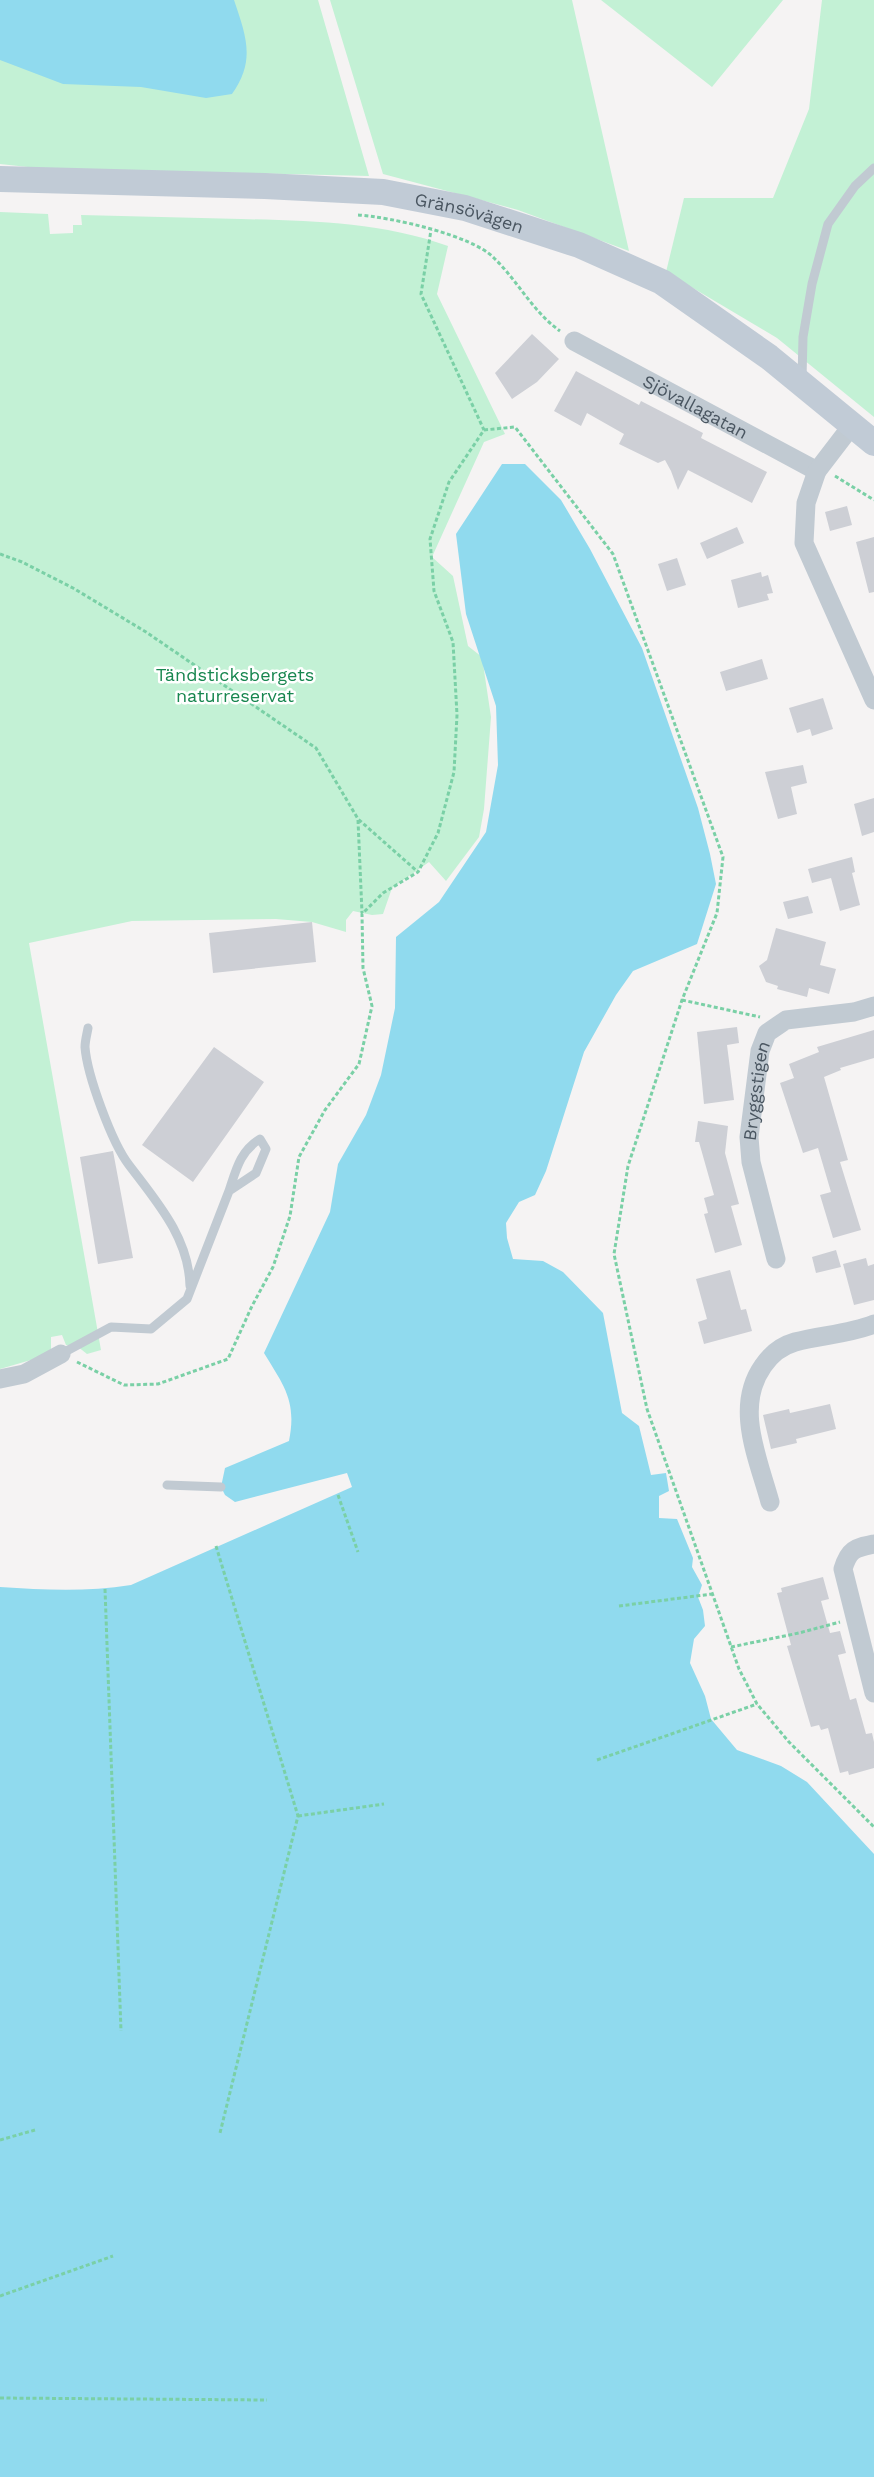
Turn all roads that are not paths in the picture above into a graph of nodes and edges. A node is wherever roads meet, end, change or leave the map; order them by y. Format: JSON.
{"nodes":[{"id":1,"x":874,"y":168,"type":"edge"},
{"id":2,"x":0,"y":179,"type":"edge"},
{"id":3,"x":574,"y":341,"type":"road end"},
{"id":4,"x":802,"y":384,"type":"junction"},
{"id":5,"x":854,"y":424,"type":"junction"},
{"id":6,"x":874,"y":443,"type":"edge"},
{"id":7,"x":817,"y":471,"type":"junction"},
{"id":8,"x":874,"y":700,"type":"edge"},
{"id":9,"x":874,"y":1006,"type":"edge"},
{"id":10,"x":88,"y":1028,"type":"dead end"},
{"id":11,"x":229,"y":1192,"type":"junction"},
{"id":12,"x":776,"y":1259,"type":"dead end"},
{"id":13,"x":190,"y":1292,"type":"junction"},
{"id":14,"x":874,"y":1324,"type":"edge"},
{"id":15,"x":61,"y":1354,"type":"joint"},
{"id":16,"x":0,"y":1379,"type":"edge"},
{"id":17,"x":167,"y":1485,"type":"dead end"},
{"id":18,"x":221,"y":1487,"type":"dead end"},
{"id":19,"x":770,"y":1502,"type":"dead end"},
{"id":20,"x":874,"y":1544,"type":"edge"},
{"id":21,"x":874,"y":1693,"type":"edge"}],
"edges":[{"from":1,"to":4,"type":"lane"},
{"from":2,"to":4,"type":"street","name":"Gränsövägen"},
{"from":3,"to":7,"type":"street","name":"Sjövallagatan"},
{"from":4,"to":5,"type":"street","name":"Gränsövägen"},
{"from":5,"to":6,"type":"street","name":"Gränsövägen"},
{"from":5,"to":7,"type":"street"},
{"from":7,"to":8,"type":"street"},
{"from":9,"to":12,"type":"street","name":"Bryggstigen"},
{"from":10,"to":13,"type":"lane"},
{"from":11,"to":11,"type":"lane"},
{"from":11,"to":13,"type":"lane"},
{"from":13,"to":15,"type":"lane"},
{"from":14,"to":19,"type":"street"},
{"from":15,"to":16,"type":"street"},
{"from":17,"to":18,"type":"lane"},
{"from":20,"to":21,"type":"street"}]}
